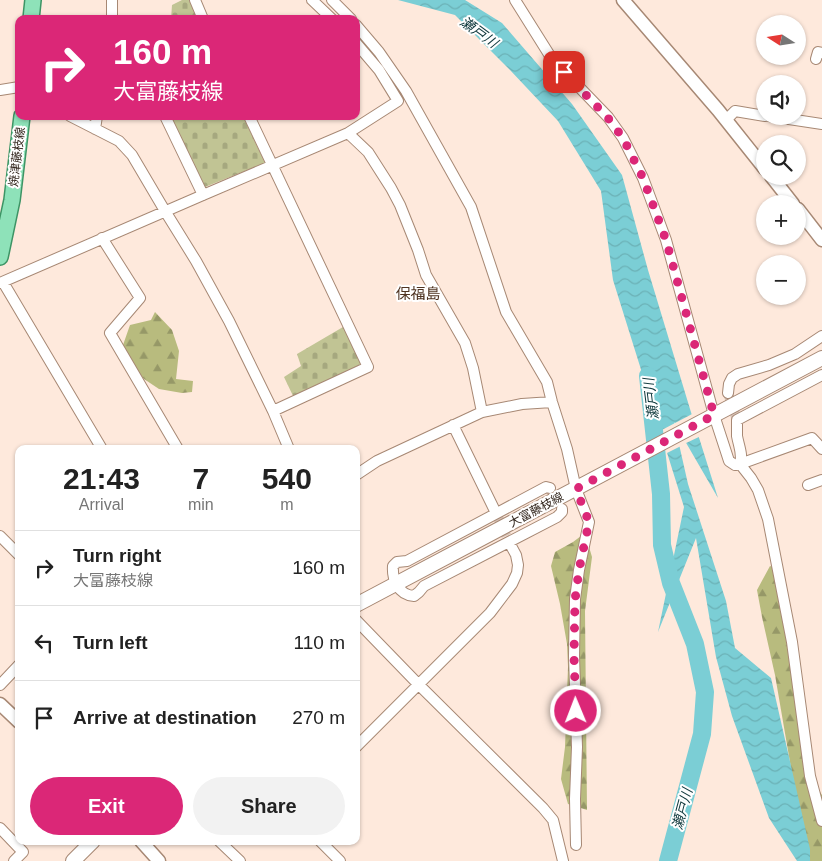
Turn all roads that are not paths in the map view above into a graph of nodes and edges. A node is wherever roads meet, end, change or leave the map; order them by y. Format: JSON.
{"nodes":[{"id":1,"x":33,"y":0,"type":"edge"},
{"id":2,"x":112,"y":0,"type":"edge"},
{"id":3,"x":195,"y":0,"type":"edge"},
{"id":4,"x":312,"y":0,"type":"edge"},
{"id":5,"x":332,"y":0,"type":"edge"},
{"id":6,"x":515,"y":0,"type":"edge"},
{"id":7,"x":623,"y":0,"type":"edge"},
{"id":8,"x":31,"y":15,"type":"edge"},
{"id":9,"x":112,"y":15,"type":"edge"},
{"id":10,"x":201,"y":15,"type":"edge"},
{"id":11,"x":328,"y":15,"type":"edge"},
{"id":12,"x":347,"y":15,"type":"edge"},
{"id":13,"x":360,"y":30,"type":"edge"},
{"id":14,"x":360,"y":48,"type":"edge"},
{"id":15,"x":15,"y":88,"type":"edge"},
{"id":16,"x":0,"y":90,"type":"edge"},
{"id":17,"x":756,"y":114,"type":"edge"},
{"id":18,"x":22,"y":120,"type":"edge"},
{"id":19,"x":78,"y":120,"type":"edge"},
{"id":20,"x":96,"y":120,"type":"edge"},
{"id":21,"x":167,"y":120,"type":"edge"},
{"id":22,"x":251,"y":120,"type":"edge"},
{"id":23,"x":726,"y":120,"type":"junction"},
{"id":24,"x":806,"y":122,"type":"edge"},
{"id":25,"x":822,"y":124,"type":"edge"},
{"id":26,"x":95,"y":129,"type":"junction"},
{"id":27,"x":348,"y":133,"type":"junction"},
{"id":28,"x":756,"y":158,"type":"edge"},
{"id":29,"x":272,"y":165,"type":"junction"},
{"id":30,"x":778,"y":185,"type":"edge"},
{"id":31,"x":203,"y":195,"type":"junction"},
{"id":32,"x":786,"y":195,"type":"edge"},
{"id":33,"x":165,"y":211,"type":"junction"},
{"id":34,"x":806,"y":219,"type":"edge"},
{"id":35,"x":102,"y":238,"type":"junction"},
{"id":36,"x":822,"y":240,"type":"edge"},
{"id":37,"x":0,"y":257,"type":"edge"},
{"id":38,"x":1,"y":283,"type":"edge"},
{"id":39,"x":822,"y":336,"type":"edge"},
{"id":40,"x":822,"y":358,"type":"edge"},
{"id":41,"x":822,"y":375,"type":"edge"},
{"id":42,"x":728,"y":393,"type":"dead end"},
{"id":43,"x":552,"y":402,"type":"junction"},
{"id":44,"x":273,"y":411,"type":"junction"},
{"id":45,"x":482,"y":412,"type":"junction"},
{"id":46,"x":710,"y":417,"type":"junction"},
{"id":47,"x":453,"y":425,"type":"junction"},
{"id":48,"x":820,"y":443,"type":"edge"},
{"id":49,"x":100,"y":445,"type":"edge"},
{"id":50,"x":176,"y":445,"type":"edge"},
{"id":51,"x":287,"y":445,"type":"edge"},
{"id":52,"x":740,"y":464,"type":"junction"},
{"id":53,"x":360,"y":472,"type":"edge"},
{"id":54,"x":822,"y":480,"type":"edge"},
{"id":55,"x":808,"y":485,"type":"dead end"},
{"id":56,"x":580,"y":487,"type":"junction"},
{"id":57,"x":550,"y":488,"type":"dead end"},
{"id":58,"x":562,"y":509,"type":"dead end"},
{"id":59,"x":496,"y":513,"type":"junction"},
{"id":60,"x":0,"y":536,"type":"edge"},
{"id":61,"x":509,"y":542,"type":"junction"},
{"id":62,"x":15,"y":551,"type":"edge"},
{"id":63,"x":396,"y":584,"type":"junction"},
{"id":64,"x":360,"y":603,"type":"edge"},
{"id":65,"x":360,"y":624,"type":"edge"},
{"id":66,"x":15,"y":669,"type":"edge"},
{"id":67,"x":0,"y":685,"type":"edge"},
{"id":68,"x":419,"y":685,"type":"junction"},
{"id":69,"x":0,"y":704,"type":"edge"},
{"id":70,"x":15,"y":718,"type":"edge"},
{"id":71,"x":360,"y":743,"type":"edge"},
{"id":72,"x":822,"y":821,"type":"edge"},
{"id":73,"x":0,"y":828,"type":"edge"},
{"id":74,"x":15,"y":844,"type":"edge"},
{"id":75,"x":16,"y":845,"type":"edge"},
{"id":76,"x":89,"y":845,"type":"edge"},
{"id":77,"x":145,"y":845,"type":"edge"},
{"id":78,"x":222,"y":845,"type":"edge"},
{"id":79,"x":324,"y":845,"type":"edge"},
{"id":80,"x":576,"y":845,"type":"dead end"},
{"id":81,"x":234,"y":859,"type":"edge"},
{"id":82,"x":14,"y":861,"type":"edge"},
{"id":83,"x":74,"y":861,"type":"edge"},
{"id":84,"x":159,"y":861,"type":"edge"},
{"id":85,"x":340,"y":861,"type":"edge"},
{"id":86,"x":563,"y":861,"type":"edge"}],
"edges":[{"from":1,"to":8,"type":"main road"},
{"from":2,"to":9,"type":"street"},
{"from":3,"to":10,"type":"street"},
{"from":4,"to":11,"type":"street"},
{"from":5,"to":12,"type":"street"},
{"from":6,"to":46,"type":"street"},
{"from":7,"to":23,"type":"street"},
{"from":13,"to":43,"type":"street"},
{"from":14,"to":27,"type":"street"},
{"from":15,"to":16,"type":"street"},
{"from":17,"to":23,"type":"street"},
{"from":18,"to":37,"type":"main road","name":"焼津藤枝線"},
{"from":19,"to":26,"type":"street"},
{"from":20,"to":26,"type":"street"},
{"from":21,"to":31,"type":"street"},
{"from":22,"to":29,"type":"street"},
{"from":23,"to":28,"type":"street"},
{"from":24,"to":25,"type":"street"},
{"from":26,"to":33,"type":"street"},
{"from":27,"to":29,"type":"street"},
{"from":27,"to":45,"type":"street"},
{"from":29,"to":31,"type":"street"},
{"from":29,"to":44,"type":"street"},
{"from":30,"to":32,"type":"street"},
{"from":31,"to":33,"type":"street"},
{"from":33,"to":35,"type":"street"},
{"from":33,"to":44,"type":"street"},
{"from":34,"to":36,"type":"street"},
{"from":35,"to":38,"type":"street"},
{"from":35,"to":50,"type":"street"},
{"from":38,"to":49,"type":"street"},
{"from":39,"to":42,"type":"street"},
{"from":40,"to":46,"type":"main road","name":"大富藤枝線"},
{"from":41,"to":52,"type":"street"},
{"from":43,"to":45,"type":"street"},
{"from":43,"to":56,"type":"street"},
{"from":44,"to":51,"type":"street"},
{"from":45,"to":47,"type":"street"},
{"from":46,"to":52,"type":"street"},
{"from":46,"to":56,"type":"main road","name":"大富藤枝線"},
{"from":47,"to":53,"type":"street"},
{"from":47,"to":59,"type":"street"},
{"from":48,"to":52,"type":"street"},
{"from":52,"to":72,"type":"street"},
{"from":54,"to":55,"type":"street"},
{"from":56,"to":63,"type":"main road","name":"大富藤枝線"},
{"from":56,"to":80,"type":"street"},
{"from":57,"to":59,"type":"street"},
{"from":58,"to":61,"type":"street"},
{"from":59,"to":63,"type":"street"},
{"from":60,"to":62,"type":"street"},
{"from":61,"to":63,"type":"street"},
{"from":61,"to":68,"type":"street"},
{"from":63,"to":64,"type":"main road","name":"大富藤枝線"},
{"from":65,"to":68,"type":"street"},
{"from":66,"to":67,"type":"street"},
{"from":68,"to":71,"type":"street"},
{"from":68,"to":86,"type":"street"},
{"from":69,"to":70,"type":"street"},
{"from":73,"to":74,"type":"street"},
{"from":75,"to":82,"type":"street"},
{"from":76,"to":83,"type":"main road"},
{"from":77,"to":84,"type":"street"},
{"from":78,"to":81,"type":"street"},
{"from":79,"to":85,"type":"street"}]}
